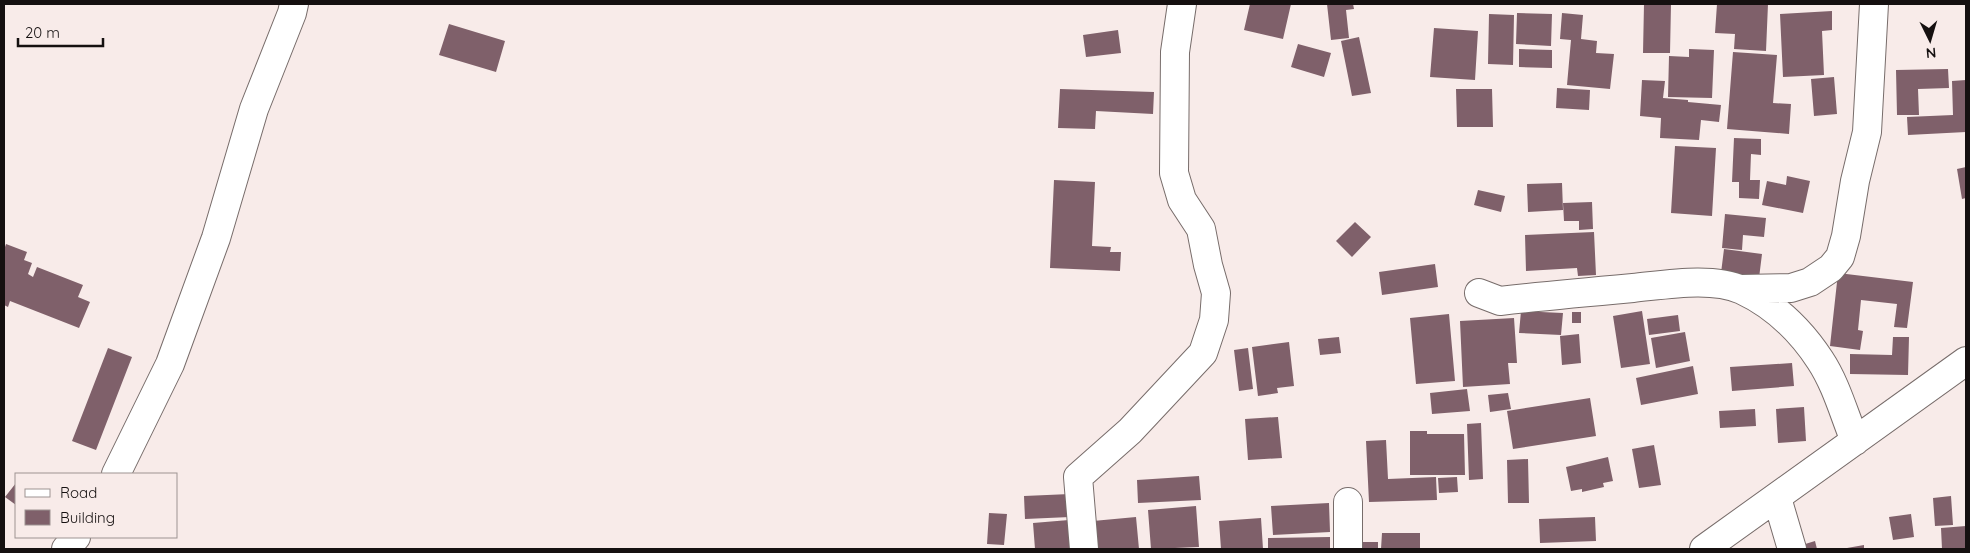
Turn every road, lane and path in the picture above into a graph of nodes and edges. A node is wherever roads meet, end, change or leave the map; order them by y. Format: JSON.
{"nodes":[{"id":1,"x":1182,"y":4,"type":"edge"},
{"id":2,"x":1874,"y":4,"type":"edge"},
{"id":3,"x":296,"y":7,"type":"edge"},
{"id":4,"x":1740,"y":289,"type":"junction"},
{"id":5,"x":1479,"y":293,"type":"dead end"},
{"id":6,"x":1966,"y":361,"type":"edge"},
{"id":7,"x":1854,"y":441,"type":"junction"},
{"id":8,"x":116,"y":473,"type":"edge"},
{"id":9,"x":1777,"y":498,"type":"junction"},
{"id":10,"x":1348,"y":502,"type":"dead end"},
{"id":11,"x":75,"y":538,"type":"edge"},
{"id":12,"x":66,"y":549,"type":"edge"},
{"id":13,"x":1084,"y":549,"type":"edge"},
{"id":14,"x":1348,"y":549,"type":"edge"},
{"id":15,"x":1704,"y":549,"type":"edge"},
{"id":16,"x":1792,"y":549,"type":"edge"}],
"edges":[{"from":1,"to":13,"type":"street"},
{"from":2,"to":4,"type":"street"},
{"from":3,"to":8,"type":"street"},
{"from":4,"to":5,"type":"street"},
{"from":4,"to":7,"type":"street"},
{"from":6,"to":7,"type":"street"},
{"from":7,"to":9,"type":"street"},
{"from":9,"to":15,"type":"street"},
{"from":9,"to":16,"type":"street"},
{"from":10,"to":14,"type":"street"},
{"from":11,"to":12,"type":"street"}]}
